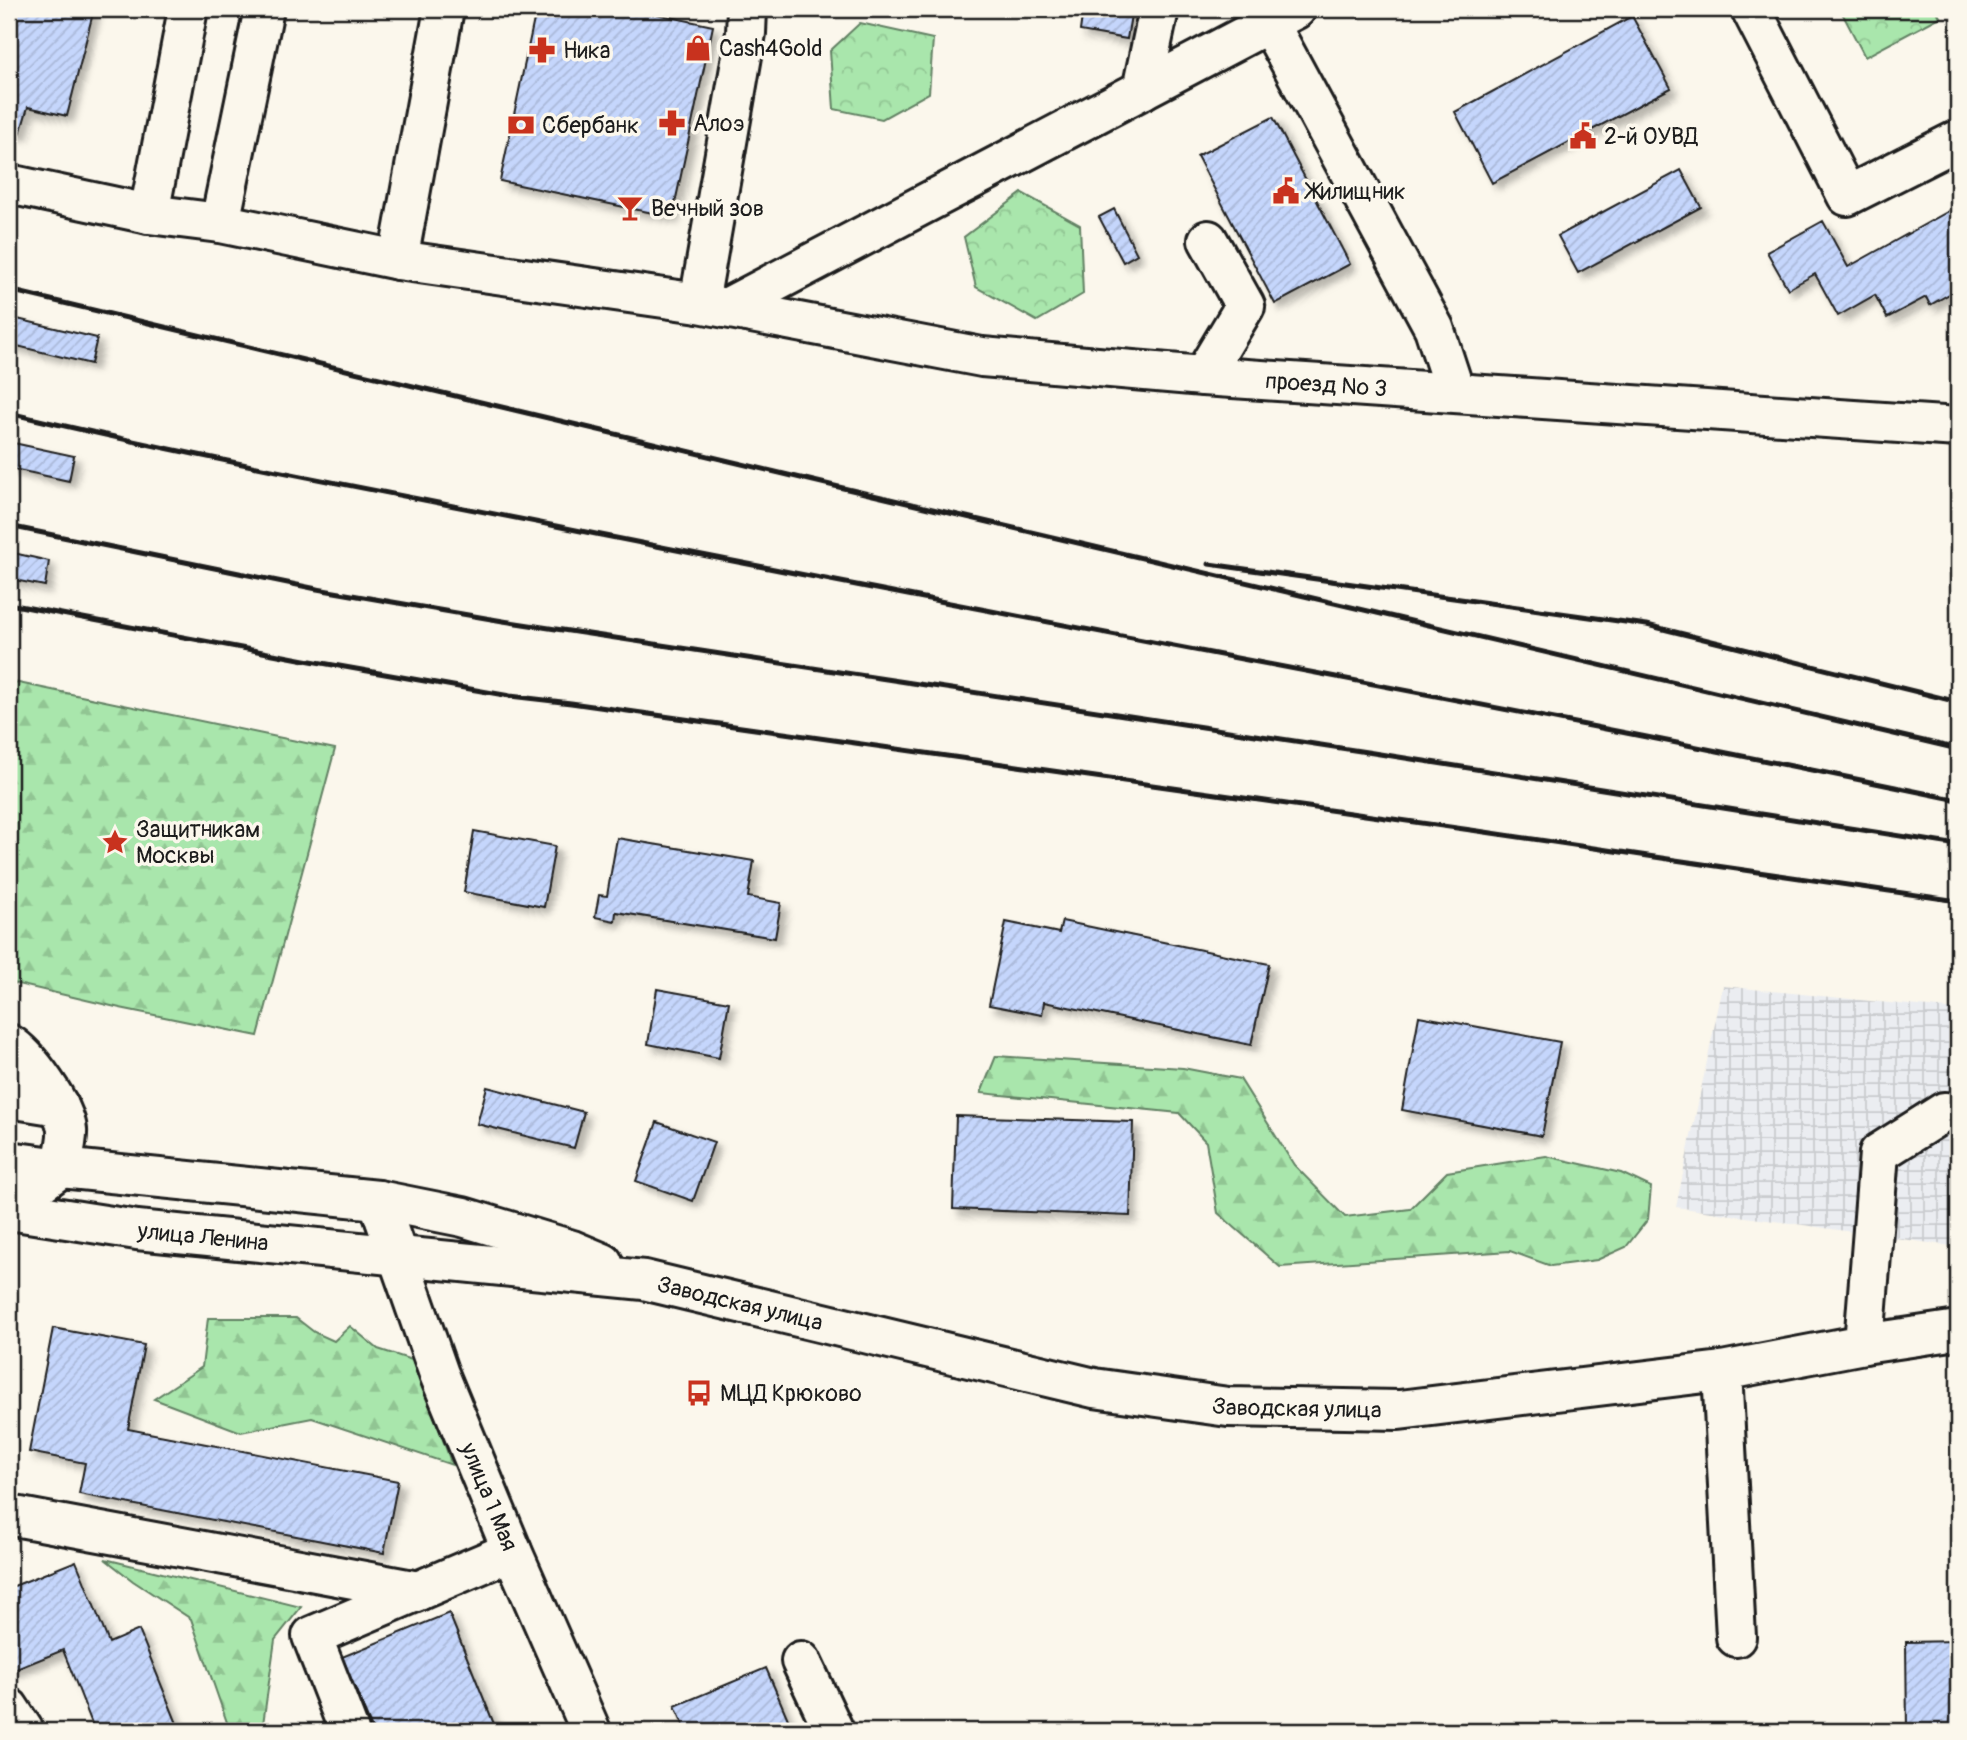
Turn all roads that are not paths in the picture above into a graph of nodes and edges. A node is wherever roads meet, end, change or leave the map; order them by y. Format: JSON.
{"nodes":[{"id":1,"x":188,"y":9,"type":"edge"},
{"id":2,"x":264,"y":9,"type":"edge"},
{"id":3,"x":444,"y":9,"type":"edge"},
{"id":4,"x":747,"y":9,"type":"edge"},
{"id":5,"x":1159,"y":9,"type":"edge"},
{"id":6,"x":1751,"y":9,"type":"edge"},
{"id":7,"x":1283,"y":16,"type":"edge"},
{"id":8,"x":1142,"y":90,"type":"junction"},
{"id":9,"x":1958,"y":140,"type":"edge"},
{"id":10,"x":9,"y":184,"type":"edge"},
{"id":11,"x":149,"y":214,"type":"junction"},
{"id":12,"x":220,"y":223,"type":"junction"},
{"id":13,"x":1208,"y":240,"type":"dead end"},
{"id":14,"x":398,"y":260,"type":"junction"},
{"id":15,"x":713,"y":306,"type":"junction"},
{"id":16,"x":1203,"y":376,"type":"junction"},
{"id":17,"x":1455,"y":392,"type":"junction"},
{"id":18,"x":1958,"y":427,"type":"edge"},
{"id":19,"x":9,"y":1044,"type":"edge"},
{"id":20,"x":9,"y":1098,"type":"edge"},
{"id":21,"x":59,"y":1106,"type":"junction"},
{"id":22,"x":1958,"y":1113,"type":"edge"},
{"id":23,"x":9,"y":1161,"type":"edge"},
{"id":24,"x":61,"y":1168,"type":"junction"},
{"id":25,"x":378,"y":1200,"type":"junction"},
{"id":26,"x":9,"y":1208,"type":"edge"},
{"id":27,"x":399,"y":1257,"type":"junction"},
{"id":28,"x":643,"y":1280,"type":"junction"},
{"id":29,"x":1958,"y":1330,"type":"edge"},
{"id":30,"x":1864,"y":1344,"type":"junction"},
{"id":31,"x":1721,"y":1371,"type":"junction"},
{"id":32,"x":9,"y":1515,"type":"edge"},
{"id":33,"x":512,"y":1551,"type":"junction"},
{"id":34,"x":418,"y":1591,"type":"junction"},
{"id":35,"x":1736,"y":1637,"type":"dead end"},
{"id":36,"x":801,"y":1661,"type":"dead end"},
{"id":37,"x":9,"y":1708,"type":"edge"},
{"id":38,"x":24,"y":1731,"type":"edge"},
{"id":39,"x":349,"y":1731,"type":"edge"},
{"id":40,"x":591,"y":1731,"type":"edge"},
{"id":41,"x":834,"y":1731,"type":"edge"}],
"edges":[{"from":1,"to":11,"type":"street"},
{"from":2,"to":12,"type":"street"},
{"from":3,"to":14,"type":"street"},
{"from":4,"to":15,"type":"street"},
{"from":5,"to":8,"type":"street"},
{"from":6,"to":9,"type":"street"},
{"from":7,"to":8,"type":"street"},
{"from":7,"to":17,"type":"street"},
{"from":8,"to":15,"type":"street"},
{"from":10,"to":11,"type":"street","name":"проезд № 3"},
{"from":11,"to":12,"type":"street","name":"проезд № 3"},
{"from":12,"to":14,"type":"street","name":"проезд № 3"},
{"from":13,"to":16,"type":"street"},
{"from":14,"to":15,"type":"street","name":"проезд № 3"},
{"from":15,"to":16,"type":"street","name":"проезд № 3"},
{"from":16,"to":17,"type":"street","name":"проезд № 3"},
{"from":17,"to":18,"type":"street","name":"проезд № 3"},
{"from":19,"to":21,"type":"street"},
{"from":20,"to":21,"type":"street"},
{"from":21,"to":24,"type":"street"},
{"from":22,"to":30,"type":"street"},
{"from":23,"to":24,"type":"street"},
{"from":24,"to":25,"type":"street"},
{"from":24,"to":26,"type":"street"},
{"from":25,"to":27,"type":"street","name":"улица 1 Мая"},
{"from":25,"to":28,"type":"street","name":"Заводская улица"},
{"from":26,"to":27,"type":"street","name":"улица Ленина"},
{"from":27,"to":28,"type":"street","name":"Заводская улица"},
{"from":27,"to":33,"type":"street","name":"улица 1 Мая"},
{"from":28,"to":31,"type":"street","name":"Заводская улица"},
{"from":29,"to":30,"type":"street","name":"Заводская улица"},
{"from":30,"to":31,"type":"street","name":"Заводская улица"},
{"from":31,"to":35,"type":"street"},
{"from":32,"to":34,"type":"street"},
{"from":33,"to":34,"type":"street"},
{"from":33,"to":40,"type":"street","name":"улица 1 Мая"},
{"from":34,"to":39,"type":"street"},
{"from":36,"to":41,"type":"street"},
{"from":37,"to":38,"type":"street"}]}
